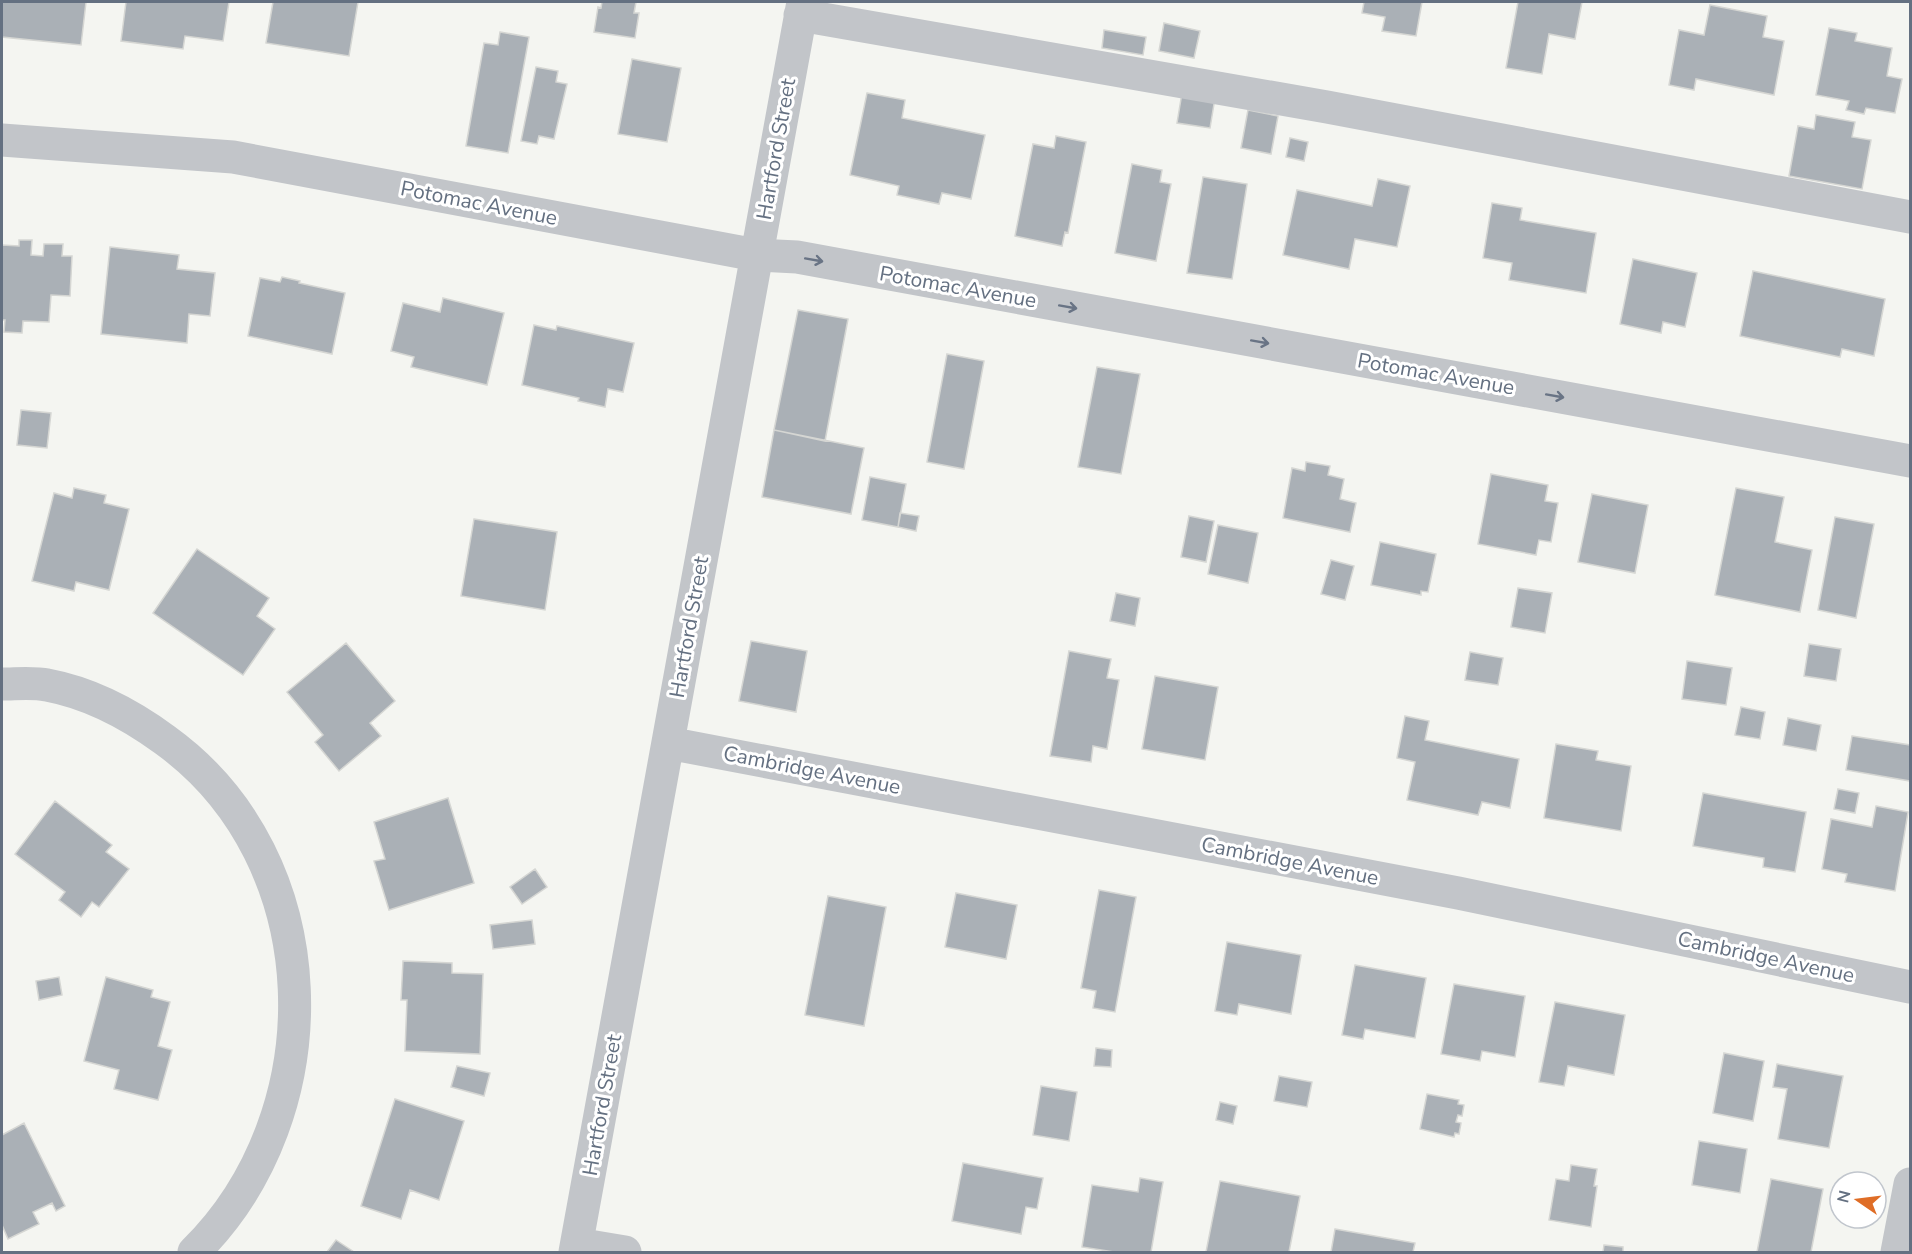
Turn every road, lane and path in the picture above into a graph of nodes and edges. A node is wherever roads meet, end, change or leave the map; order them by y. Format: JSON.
{"nodes":[{"id":1,"x":802,"y":8,"type":"edge"},
{"id":2,"x":2,"y":140,"type":"edge"},
{"id":3,"x":1911,"y":217,"type":"edge"},
{"id":4,"x":756,"y":255,"type":"junction"},
{"id":5,"x":1911,"y":461,"type":"edge"},
{"id":6,"x":2,"y":684,"type":"edge"},
{"id":7,"x":668,"y":743,"type":"junction"},
{"id":8,"x":1911,"y":987,"type":"edge"},
{"id":9,"x":1911,"y":1184,"type":"edge"},
{"id":10,"x":576,"y":1248,"type":"edge"},
{"id":11,"x":194,"y":1252,"type":"edge"},
{"id":12,"x":625,"y":1252,"type":"edge"},
{"id":13,"x":1897,"y":1252,"type":"edge"}],
"edges":[{"from":1,"to":3,"type":"street"},
{"from":1,"to":4,"type":"street","name":"Hartford Street"},
{"from":2,"to":4,"type":"street","name":"Potomac Avenue"},
{"from":4,"to":5,"type":"street","name":"Potomac Avenue","one_way":true},
{"from":4,"to":7,"type":"street","name":"Hartford Street"},
{"from":6,"to":11,"type":"street"},
{"from":7,"to":8,"type":"street","name":"Cambridge Avenue"},
{"from":7,"to":10,"type":"street","name":"Hartford Street"},
{"from":9,"to":13,"type":"street"},
{"from":10,"to":12,"type":"street"}]}
